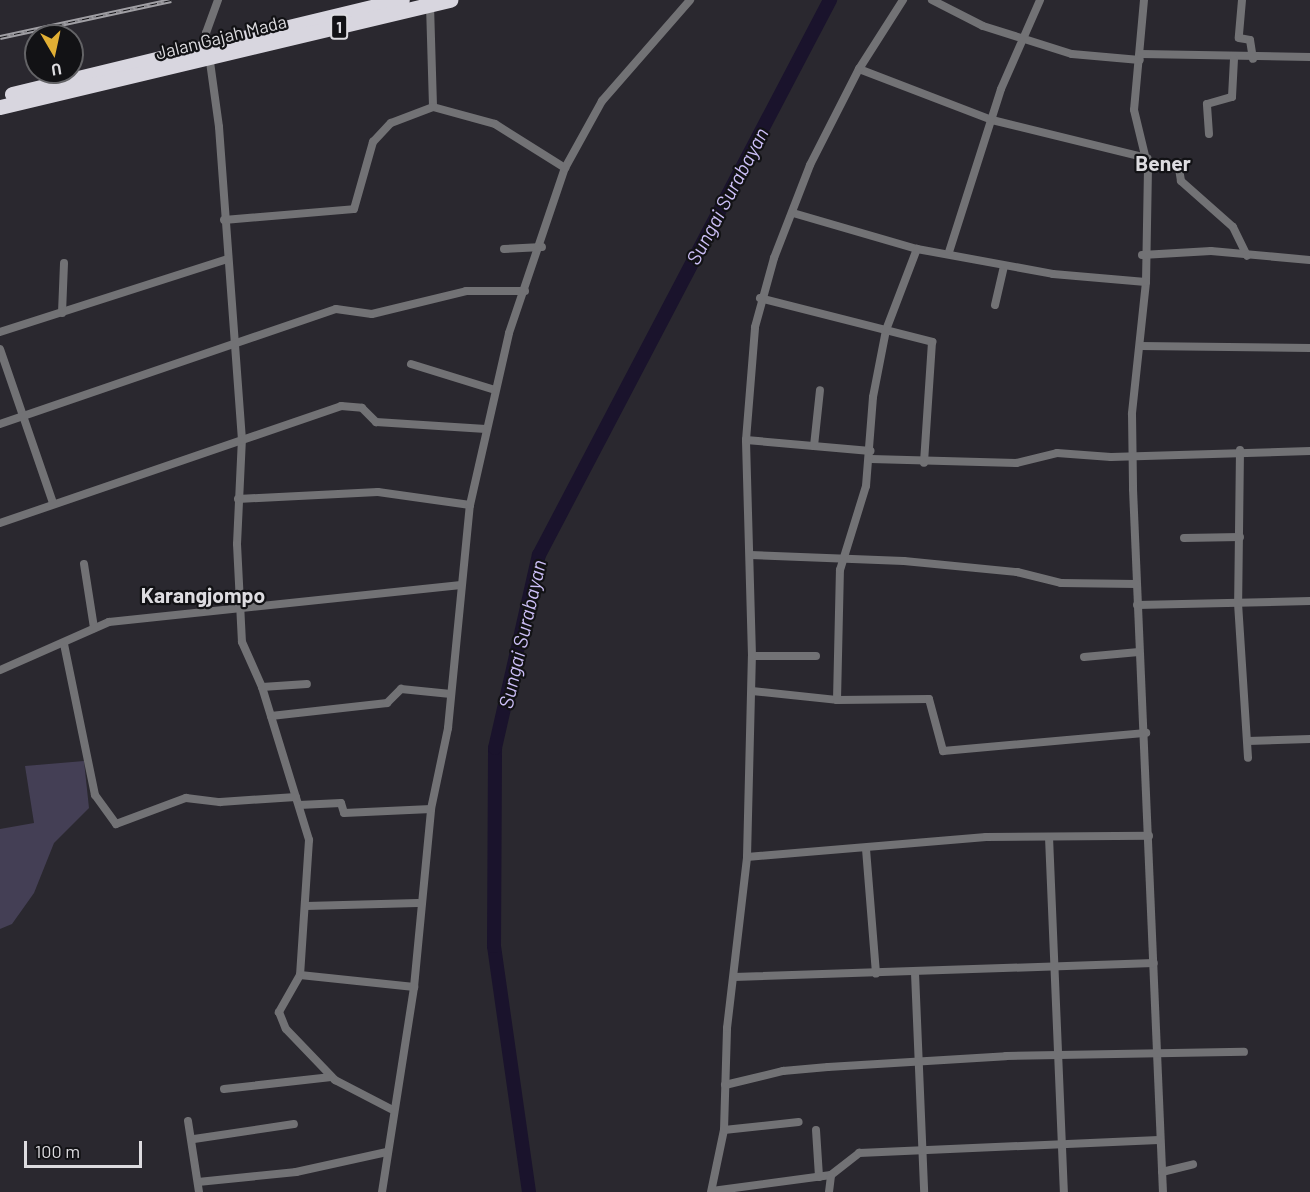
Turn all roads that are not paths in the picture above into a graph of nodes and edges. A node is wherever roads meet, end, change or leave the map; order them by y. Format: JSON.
{"nodes":[{"id":1,"x":218,"y":0,"type":"edge"},
{"id":2,"x":402,"y":0,"type":"edge"},
{"id":3,"x":450,"y":0,"type":"edge"},
{"id":4,"x":690,"y":0,"type":"edge"},
{"id":5,"x":903,"y":0,"type":"edge"},
{"id":6,"x":932,"y":0,"type":"edge"},
{"id":7,"x":1040,"y":0,"type":"edge"},
{"id":8,"x":1144,"y":0,"type":"edge"},
{"id":9,"x":1242,"y":0,"type":"edge"},
{"id":10,"x":430,"y":5,"type":"junction"},
{"id":11,"x":1024,"y":39,"type":"junction"},
{"id":12,"x":218,"y":52,"type":"junction"},
{"id":13,"x":1144,"y":56,"type":"junction"},
{"id":14,"x":1310,"y":57,"type":"edge"},
{"id":15,"x":1234,"y":58,"type":"junction"},
{"id":16,"x":1253,"y":59,"type":"junction"},
{"id":17,"x":859,"y":69,"type":"junction"},
{"id":18,"x":0,"y":97,"type":"edge"},
{"id":19,"x":0,"y":107,"type":"edge"},
{"id":20,"x":433,"y":107,"type":"junction"},
{"id":21,"x":992,"y":120,"type":"junction"},
{"id":22,"x":1209,"y":134,"type":"dead end"},
{"id":23,"x":1147,"y":158,"type":"junction"},
{"id":24,"x":1178,"y":162,"type":"dead end"},
{"id":25,"x":566,"y":168,"type":"junction"},
{"id":26,"x":794,"y":213,"type":"junction"},
{"id":27,"x":229,"y":219,"type":"junction"},
{"id":28,"x":542,"y":247,"type":"junction"},
{"id":29,"x":504,"y":249,"type":"dead end"},
{"id":30,"x":917,"y":249,"type":"junction"},
{"id":31,"x":949,"y":252,"type":"junction"},
{"id":32,"x":1142,"y":255,"type":"junction"},
{"id":33,"x":1247,"y":256,"type":"junction"},
{"id":34,"x":228,"y":259,"type":"junction"},
{"id":35,"x":1310,"y":260,"type":"edge"},
{"id":36,"x":64,"y":263,"type":"dead end"},
{"id":37,"x":1004,"y":266,"type":"junction"},
{"id":38,"x":1146,"y":282,"type":"junction"},
{"id":39,"x":525,"y":291,"type":"junction"},
{"id":40,"x":760,"y":298,"type":"junction"},
{"id":41,"x":995,"y":305,"type":"dead end"},
{"id":42,"x":62,"y":313,"type":"junction"},
{"id":43,"x":886,"y":330,"type":"junction"},
{"id":44,"x":0,"y":332,"type":"edge"},
{"id":45,"x":242,"y":345,"type":"junction"},
{"id":46,"x":1146,"y":347,"type":"junction"},
{"id":47,"x":1310,"y":348,"type":"edge"},
{"id":48,"x":0,"y":349,"type":"edge"},
{"id":49,"x":411,"y":364,"type":"dead end"},
{"id":50,"x":495,"y":390,"type":"junction"},
{"id":51,"x":820,"y":390,"type":"dead end"},
{"id":52,"x":24,"y":416,"type":"junction"},
{"id":53,"x":0,"y":424,"type":"edge"},
{"id":54,"x":486,"y":429,"type":"junction"},
{"id":55,"x":247,"y":437,"type":"junction"},
{"id":56,"x":746,"y":440,"type":"junction"},
{"id":57,"x":814,"y":446,"type":"junction"},
{"id":58,"x":1240,"y":450,"type":"junction"},
{"id":59,"x":1310,"y":451,"type":"edge"},
{"id":60,"x":871,"y":455,"type":"junction"},
{"id":61,"x":1133,"y":456,"type":"junction"},
{"id":62,"x":924,"y":463,"type":"junction"},
{"id":63,"x":242,"y":499,"type":"junction"},
{"id":64,"x":52,"y":503,"type":"junction"},
{"id":65,"x":470,"y":506,"type":"junction"},
{"id":66,"x":0,"y":523,"type":"edge"},
{"id":67,"x":1240,"y":537,"type":"junction"},
{"id":68,"x":1184,"y":538,"type":"dead end"},
{"id":69,"x":750,"y":555,"type":"junction"},
{"id":70,"x":846,"y":558,"type":"junction"},
{"id":71,"x":84,"y":564,"type":"dead end"},
{"id":72,"x":1136,"y":584,"type":"junction"},
{"id":73,"x":460,"y":585,"type":"junction"},
{"id":74,"x":1310,"y":601,"type":"edge"},
{"id":75,"x":1238,"y":603,"type":"junction"},
{"id":76,"x":1142,"y":605,"type":"junction"},
{"id":77,"x":243,"y":608,"type":"junction"},
{"id":78,"x":94,"y":628,"type":"junction"},
{"id":79,"x":64,"y":644,"type":"junction"},
{"id":80,"x":1139,"y":652,"type":"junction"},
{"id":81,"x":752,"y":656,"type":"junction"},
{"id":82,"x":816,"y":656,"type":"dead end"},
{"id":83,"x":1084,"y":657,"type":"dead end"},
{"id":84,"x":0,"y":670,"type":"edge"},
{"id":85,"x":307,"y":684,"type":"dead end"},
{"id":86,"x":262,"y":687,"type":"junction"},
{"id":87,"x":752,"y":691,"type":"junction"},
{"id":88,"x":451,"y":694,"type":"junction"},
{"id":89,"x":837,"y":700,"type":"junction"},
{"id":90,"x":271,"y":716,"type":"junction"},
{"id":91,"x":1146,"y":733,"type":"junction"},
{"id":92,"x":1310,"y":739,"type":"edge"},
{"id":93,"x":1248,"y":741,"type":"junction"},
{"id":94,"x":1248,"y":758,"type":"dead end"},
{"id":95,"x":295,"y":800,"type":"junction"},
{"id":96,"x":431,"y":809,"type":"junction"},
{"id":97,"x":1149,"y":836,"type":"junction"},
{"id":98,"x":1049,"y":837,"type":"junction"},
{"id":99,"x":866,"y":849,"type":"junction"},
{"id":100,"x":747,"y":857,"type":"junction"},
{"id":101,"x":418,"y":903,"type":"junction"},
{"id":102,"x":306,"y":906,"type":"junction"},
{"id":103,"x":1154,"y":963,"type":"junction"},
{"id":104,"x":1051,"y":966,"type":"junction"},
{"id":105,"x":876,"y":974,"type":"junction"},
{"id":106,"x":915,"y":974,"type":"junction"},
{"id":107,"x":300,"y":975,"type":"junction"},
{"id":108,"x":734,"y":977,"type":"junction"},
{"id":109,"x":414,"y":987,"type":"junction"},
{"id":110,"x":1157,"y":1051,"type":"junction"},
{"id":111,"x":1244,"y":1052,"type":"dead end"},
{"id":112,"x":1057,"y":1056,"type":"junction"},
{"id":113,"x":922,"y":1063,"type":"junction"},
{"id":114,"x":332,"y":1077,"type":"junction"},
{"id":115,"x":724,"y":1085,"type":"junction"},
{"id":116,"x":224,"y":1089,"type":"dead end"},
{"id":117,"x":392,"y":1109,"type":"junction"},
{"id":118,"x":188,"y":1120,"type":"dead end"},
{"id":119,"x":799,"y":1122,"type":"dead end"},
{"id":120,"x":294,"y":1124,"type":"dead end"},
{"id":121,"x":724,"y":1130,"type":"junction"},
{"id":122,"x":816,"y":1130,"type":"dead end"},
{"id":123,"x":194,"y":1139,"type":"junction"},
{"id":124,"x":1159,"y":1140,"type":"junction"},
{"id":125,"x":1062,"y":1145,"type":"junction"},
{"id":126,"x":387,"y":1152,"type":"junction"},
{"id":127,"x":925,"y":1153,"type":"junction"},
{"id":128,"x":1193,"y":1164,"type":"dead end"},
{"id":129,"x":1162,"y":1172,"type":"junction"},
{"id":130,"x":831,"y":1175,"type":"junction"},
{"id":131,"x":819,"y":1177,"type":"junction"},
{"id":132,"x":199,"y":1187,"type":"edge"},
{"id":133,"x":382,"y":1192,"type":"edge"},
{"id":134,"x":712,"y":1192,"type":"edge"},
{"id":135,"x":829,"y":1192,"type":"edge"},
{"id":136,"x":924,"y":1192,"type":"edge"},
{"id":137,"x":1064,"y":1192,"type":"edge"},
{"id":138,"x":1163,"y":1192,"type":"edge"}],
"edges":[{"from":1,"to":12,"type":"street"},
{"from":2,"to":12,"type":"highway","name":"Jalan Gajah Mada","number":"1"},
{"from":3,"to":10,"type":"highway","name":"Jalan Gajah Mada","number":"1"},
{"from":4,"to":25,"type":"street"},
{"from":5,"to":17,"type":"street"},
{"from":6,"to":11,"type":"street"},
{"from":7,"to":11,"type":"street"},
{"from":8,"to":13,"type":"street"},
{"from":9,"to":16,"type":"street"},
{"from":10,"to":12,"type":"highway","name":"Jalan Gajah Mada","number":"1"},
{"from":10,"to":20,"type":"street"},
{"from":11,"to":13,"type":"street"},
{"from":11,"to":21,"type":"street"},
{"from":12,"to":18,"type":"highway","name":"Jalan Gajah Mada","number":"1"},
{"from":12,"to":19,"type":"highway","name":"Jalan Gajah Mada","number":"1"},
{"from":12,"to":27,"type":"street"},
{"from":13,"to":15,"type":"street"},
{"from":13,"to":23,"type":"street"},
{"from":14,"to":16,"type":"street"},
{"from":15,"to":16,"type":"street"},
{"from":15,"to":22,"type":"street"},
{"from":17,"to":21,"type":"street"},
{"from":17,"to":26,"type":"street"},
{"from":20,"to":25,"type":"street"},
{"from":20,"to":27,"type":"street"},
{"from":21,"to":23,"type":"street"},
{"from":21,"to":31,"type":"street"},
{"from":23,"to":32,"type":"street"},
{"from":24,"to":33,"type":"street"},
{"from":25,"to":28,"type":"street"},
{"from":26,"to":30,"type":"street"},
{"from":26,"to":40,"type":"street"},
{"from":27,"to":34,"type":"street"},
{"from":28,"to":29,"type":"street"},
{"from":28,"to":39,"type":"street"},
{"from":30,"to":31,"type":"street"},
{"from":30,"to":43,"type":"street"},
{"from":31,"to":37,"type":"street"},
{"from":32,"to":33,"type":"street"},
{"from":32,"to":38,"type":"street"},
{"from":33,"to":35,"type":"street"},
{"from":34,"to":42,"type":"street"},
{"from":34,"to":45,"type":"street"},
{"from":36,"to":42,"type":"street"},
{"from":37,"to":38,"type":"street"},
{"from":37,"to":41,"type":"street"},
{"from":38,"to":46,"type":"street"},
{"from":39,"to":45,"type":"street"},
{"from":39,"to":50,"type":"street"},
{"from":40,"to":43,"type":"street"},
{"from":40,"to":56,"type":"street"},
{"from":42,"to":44,"type":"street"},
{"from":43,"to":60,"type":"street"},
{"from":43,"to":62,"type":"street"},
{"from":45,"to":52,"type":"street"},
{"from":45,"to":55,"type":"street"},
{"from":46,"to":47,"type":"street"},
{"from":46,"to":61,"type":"street"},
{"from":48,"to":52,"type":"street"},
{"from":49,"to":50,"type":"street"},
{"from":50,"to":54,"type":"street"},
{"from":51,"to":57,"type":"street"},
{"from":52,"to":53,"type":"street"},
{"from":52,"to":64,"type":"street"},
{"from":54,"to":55,"type":"street"},
{"from":54,"to":65,"type":"street"},
{"from":55,"to":63,"type":"street"},
{"from":55,"to":64,"type":"street"},
{"from":56,"to":57,"type":"street"},
{"from":56,"to":69,"type":"street"},
{"from":57,"to":60,"type":"street"},
{"from":58,"to":59,"type":"street"},
{"from":58,"to":61,"type":"street"},
{"from":58,"to":67,"type":"street"},
{"from":60,"to":62,"type":"street"},
{"from":60,"to":70,"type":"street"},
{"from":61,"to":62,"type":"street"},
{"from":61,"to":72,"type":"street"},
{"from":63,"to":65,"type":"street"},
{"from":63,"to":77,"type":"street"},
{"from":64,"to":66,"type":"street"},
{"from":65,"to":73,"type":"street"},
{"from":67,"to":68,"type":"street"},
{"from":67,"to":75,"type":"street"},
{"from":69,"to":70,"type":"street"},
{"from":69,"to":81,"type":"street"},
{"from":70,"to":72,"type":"street"},
{"from":70,"to":89,"type":"street"},
{"from":71,"to":78,"type":"street"},
{"from":72,"to":76,"type":"street"},
{"from":73,"to":77,"type":"street"},
{"from":73,"to":88,"type":"street"},
{"from":74,"to":75,"type":"street"},
{"from":75,"to":76,"type":"street"},
{"from":75,"to":93,"type":"street"},
{"from":76,"to":80,"type":"street"},
{"from":77,"to":78,"type":"street"},
{"from":77,"to":86,"type":"street"},
{"from":78,"to":79,"type":"street"},
{"from":79,"to":84,"type":"street"},
{"from":79,"to":95,"type":"street"},
{"from":80,"to":83,"type":"street"},
{"from":80,"to":91,"type":"street"},
{"from":81,"to":82,"type":"street"},
{"from":81,"to":87,"type":"street"},
{"from":85,"to":86,"type":"street"},
{"from":86,"to":90,"type":"street"},
{"from":87,"to":89,"type":"street"},
{"from":87,"to":100,"type":"street"},
{"from":88,"to":90,"type":"street"},
{"from":88,"to":96,"type":"street"},
{"from":89,"to":91,"type":"street"},
{"from":90,"to":95,"type":"street"},
{"from":91,"to":97,"type":"street"},
{"from":92,"to":93,"type":"street"},
{"from":93,"to":94,"type":"street"},
{"from":95,"to":96,"type":"street"},
{"from":95,"to":102,"type":"street"},
{"from":96,"to":101,"type":"street"},
{"from":97,"to":98,"type":"street"},
{"from":97,"to":103,"type":"street"},
{"from":98,"to":99,"type":"street"},
{"from":98,"to":104,"type":"street"},
{"from":99,"to":100,"type":"street"},
{"from":99,"to":105,"type":"street"},
{"from":100,"to":108,"type":"street"},
{"from":101,"to":102,"type":"street"},
{"from":101,"to":109,"type":"street"},
{"from":102,"to":107,"type":"street"},
{"from":103,"to":104,"type":"street"},
{"from":103,"to":110,"type":"street"},
{"from":104,"to":106,"type":"street"},
{"from":104,"to":112,"type":"street"},
{"from":105,"to":106,"type":"street"},
{"from":105,"to":108,"type":"street"},
{"from":106,"to":113,"type":"street"},
{"from":107,"to":109,"type":"street"},
{"from":107,"to":114,"type":"street"},
{"from":108,"to":115,"type":"street"},
{"from":109,"to":117,"type":"street"},
{"from":110,"to":111,"type":"street"},
{"from":110,"to":112,"type":"street"},
{"from":110,"to":124,"type":"street"},
{"from":112,"to":113,"type":"street"},
{"from":112,"to":125,"type":"street"},
{"from":113,"to":115,"type":"street"},
{"from":113,"to":127,"type":"street"},
{"from":114,"to":116,"type":"street"},
{"from":114,"to":117,"type":"street"},
{"from":115,"to":121,"type":"street"},
{"from":117,"to":126,"type":"street"},
{"from":118,"to":123,"type":"street"},
{"from":119,"to":121,"type":"street"},
{"from":120,"to":123,"type":"street"},
{"from":121,"to":134,"type":"street"},
{"from":122,"to":131,"type":"street"},
{"from":123,"to":132,"type":"street"},
{"from":124,"to":125,"type":"street"},
{"from":124,"to":129,"type":"street"},
{"from":125,"to":127,"type":"street"},
{"from":125,"to":137,"type":"street"},
{"from":126,"to":132,"type":"street"},
{"from":126,"to":133,"type":"street"},
{"from":127,"to":130,"type":"street"},
{"from":127,"to":136,"type":"street"},
{"from":128,"to":129,"type":"street"},
{"from":129,"to":138,"type":"street"},
{"from":130,"to":131,"type":"street"},
{"from":130,"to":135,"type":"street"},
{"from":131,"to":134,"type":"street"}]}
